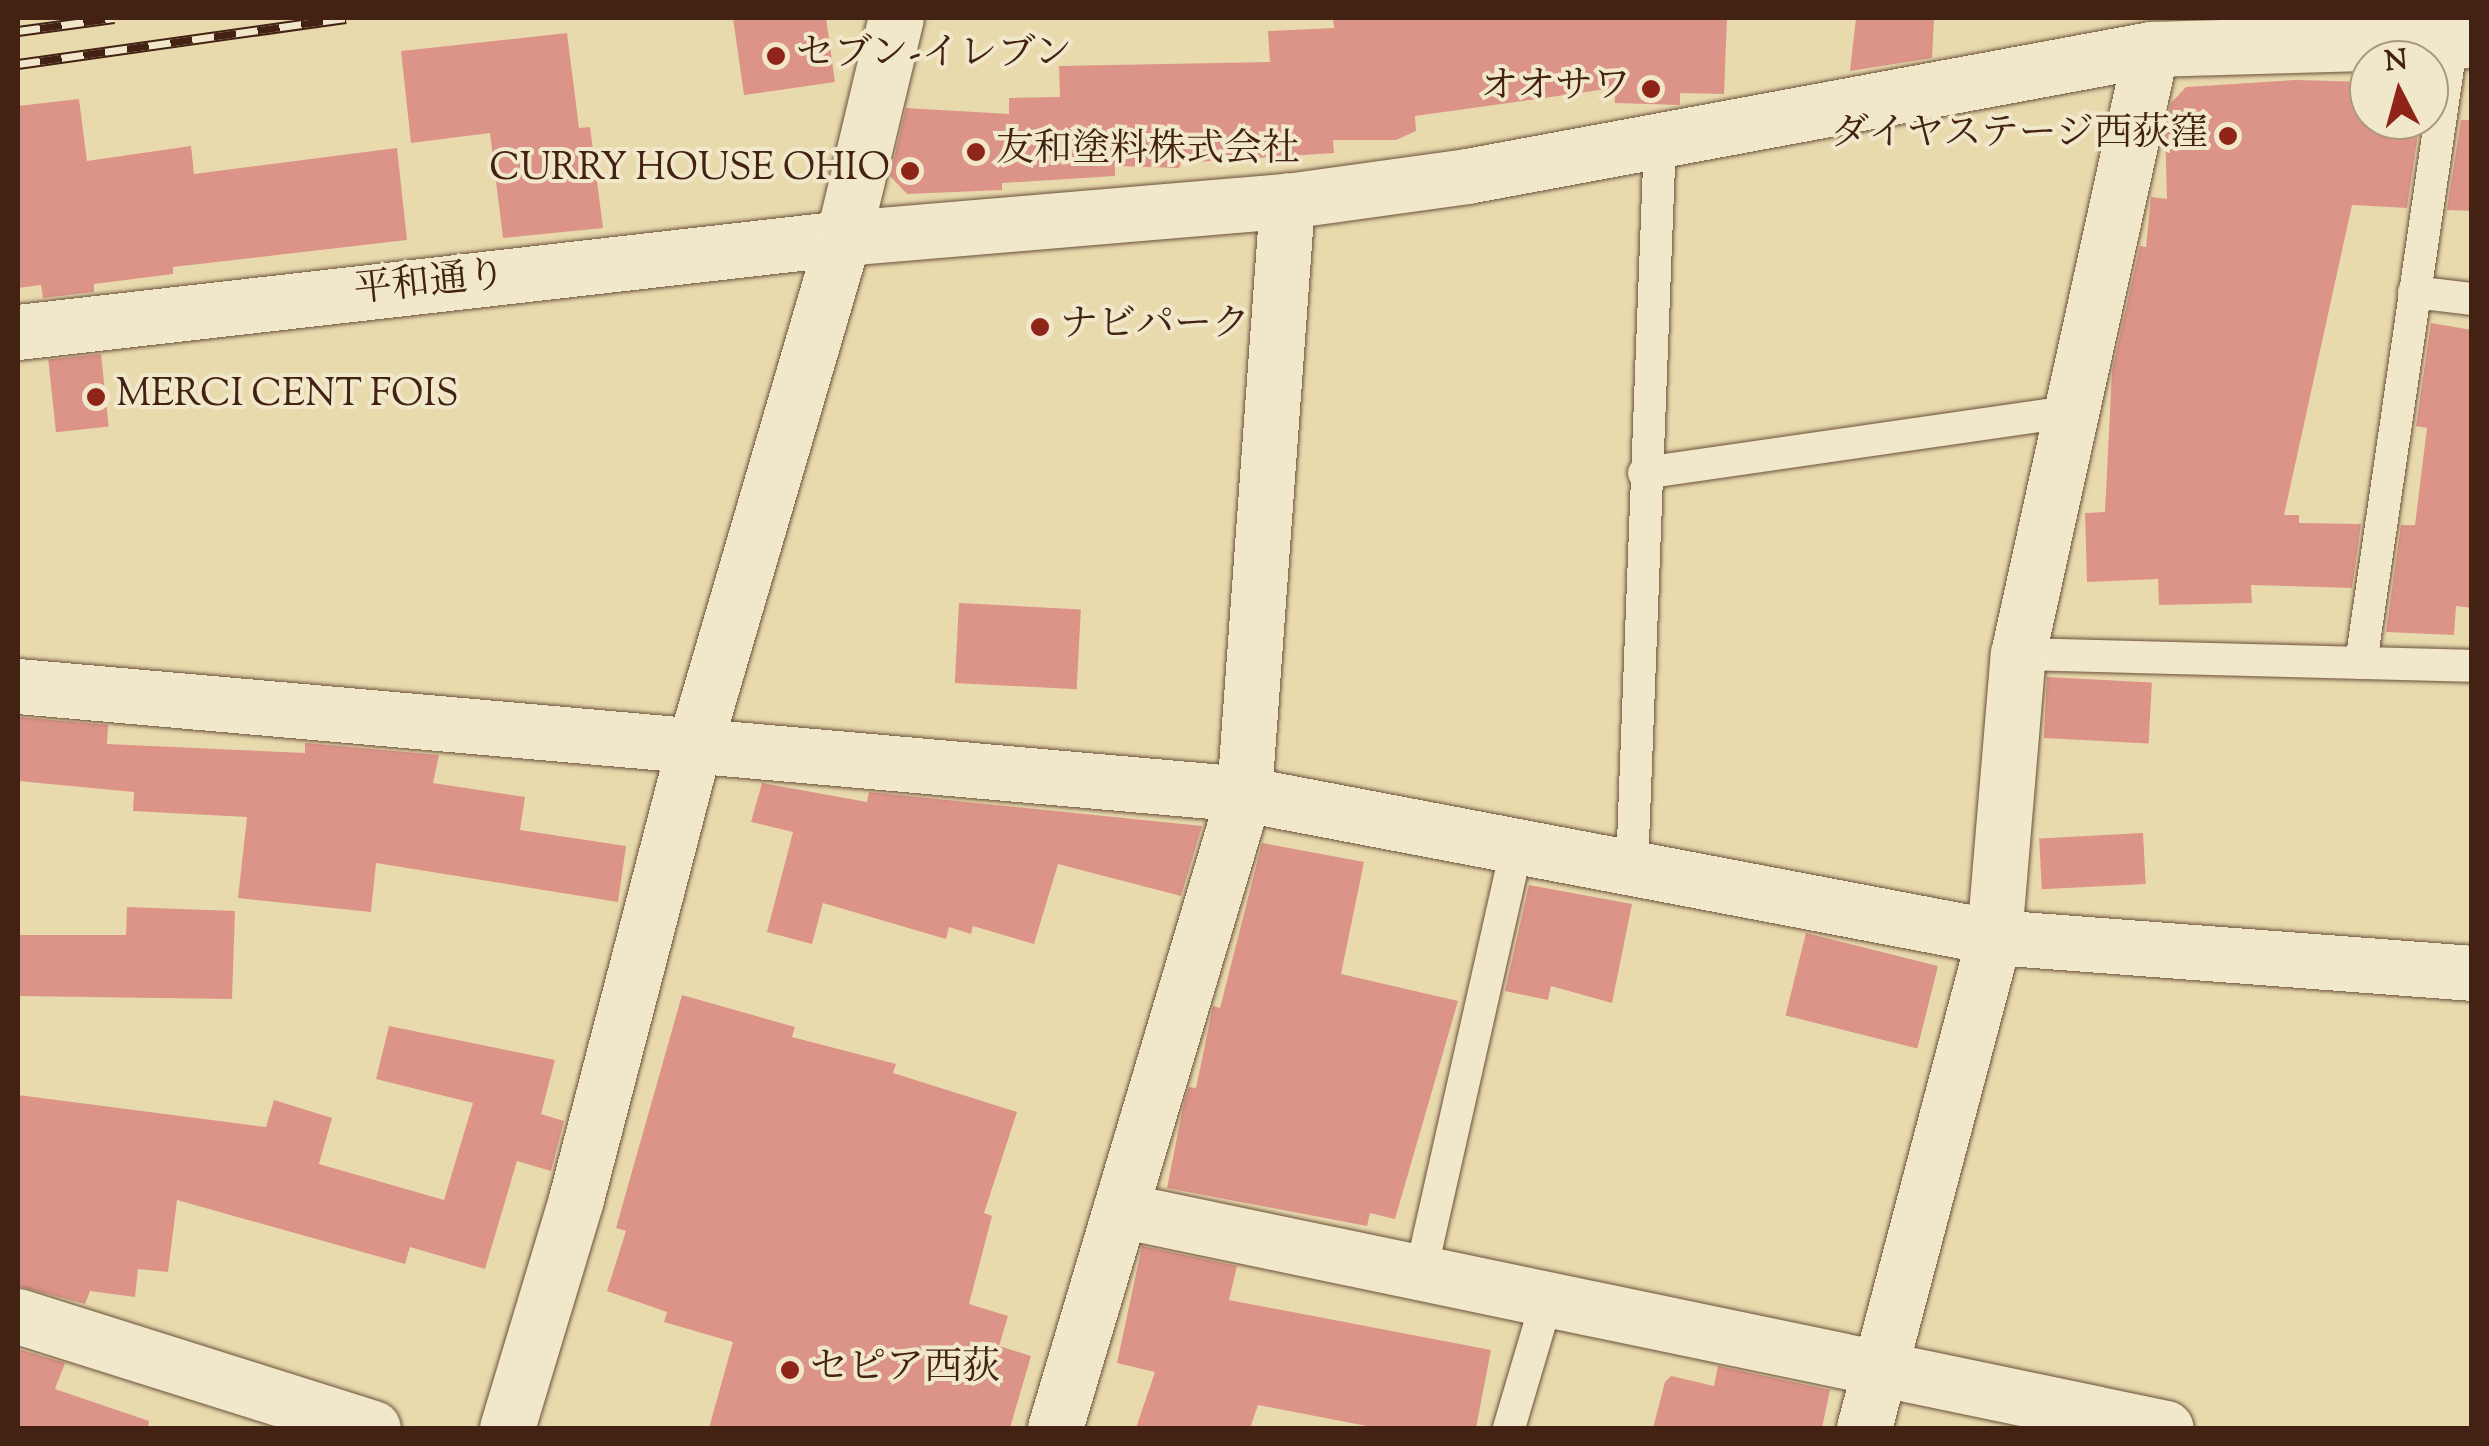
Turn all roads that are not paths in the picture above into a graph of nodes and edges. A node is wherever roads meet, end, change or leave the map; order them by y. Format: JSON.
{"nodes":[{"id":1,"x":896,"y":18,"type":"edge"},
{"id":2,"x":2154,"y":33,"type":"edge"},
{"id":3,"x":2462,"y":40,"type":"edge"},
{"id":4,"x":1660,"y":138,"type":"junction"},
{"id":5,"x":1288,"y":201,"type":"junction"},
{"id":6,"x":843,"y":238,"type":"junction"},
{"id":7,"x":2414,"y":292,"type":"junction"},
{"id":8,"x":2472,"y":299,"type":"edge"},
{"id":9,"x":18,"y":332,"type":"edge"},
{"id":10,"x":2069,"y":412,"type":"junction"},
{"id":11,"x":1644,"y":473,"type":"junction"},
{"id":12,"x":2018,"y":654,"type":"junction"},
{"id":13,"x":2361,"y":663,"type":"junction"},
{"id":14,"x":2472,"y":666,"type":"edge"},
{"id":15,"x":18,"y":686,"type":"edge"},
{"id":16,"x":694,"y":747,"type":"junction"},
{"id":17,"x":1244,"y":794,"type":"junction"},
{"id":18,"x":1517,"y":846,"type":"junction"},
{"id":19,"x":1632,"y":868,"type":"junction"},
{"id":20,"x":1994,"y":937,"type":"junction"},
{"id":21,"x":2472,"y":974,"type":"edge"},
{"id":22,"x":1120,"y":1210,"type":"junction"},
{"id":23,"x":1420,"y":1276,"type":"junction"},
{"id":24,"x":1546,"y":1303,"type":"junction"},
{"id":25,"x":18,"y":1316,"type":"edge"},
{"id":26,"x":1879,"y":1370,"type":"junction"},
{"id":27,"x":373,"y":1428,"type":"edge"},
{"id":28,"x":507,"y":1428,"type":"edge"},
{"id":29,"x":1055,"y":1428,"type":"edge"},
{"id":30,"x":1509,"y":1428,"type":"edge"},
{"id":31,"x":1864,"y":1428,"type":"edge"},
{"id":32,"x":2166,"y":1428,"type":"edge"}],
"edges":[{"from":1,"to":6,"type":"street"},
{"from":2,"to":3,"type":"street","name":"平和通り"},
{"from":2,"to":4,"type":"street","name":"平和通り"},
{"from":2,"to":10,"type":"street"},
{"from":3,"to":7,"type":"lane"},
{"from":4,"to":5,"type":"street","name":"平和通り"},
{"from":4,"to":11,"type":"lane"},
{"from":5,"to":6,"type":"street","name":"平和通り"},
{"from":5,"to":17,"type":"street"},
{"from":6,"to":9,"type":"street","name":"平和通り"},
{"from":6,"to":16,"type":"street"},
{"from":7,"to":8,"type":"lane"},
{"from":7,"to":13,"type":"lane"},
{"from":10,"to":11,"type":"lane"},
{"from":10,"to":12,"type":"street"},
{"from":11,"to":19,"type":"lane"},
{"from":12,"to":13,"type":"lane"},
{"from":12,"to":20,"type":"street"},
{"from":13,"to":14,"type":"lane"},
{"from":15,"to":16,"type":"street"},
{"from":16,"to":17,"type":"street"},
{"from":16,"to":28,"type":"street"},
{"from":17,"to":18,"type":"street"},
{"from":17,"to":22,"type":"street"},
{"from":18,"to":19,"type":"street"},
{"from":18,"to":23,"type":"lane"},
{"from":19,"to":20,"type":"street"},
{"from":20,"to":21,"type":"street"},
{"from":20,"to":26,"type":"street"},
{"from":22,"to":23,"type":"street"},
{"from":22,"to":29,"type":"street"},
{"from":23,"to":24,"type":"street"},
{"from":24,"to":26,"type":"street"},
{"from":24,"to":30,"type":"lane"},
{"from":25,"to":27,"type":"street"},
{"from":26,"to":31,"type":"street"},
{"from":26,"to":32,"type":"street"}]}
